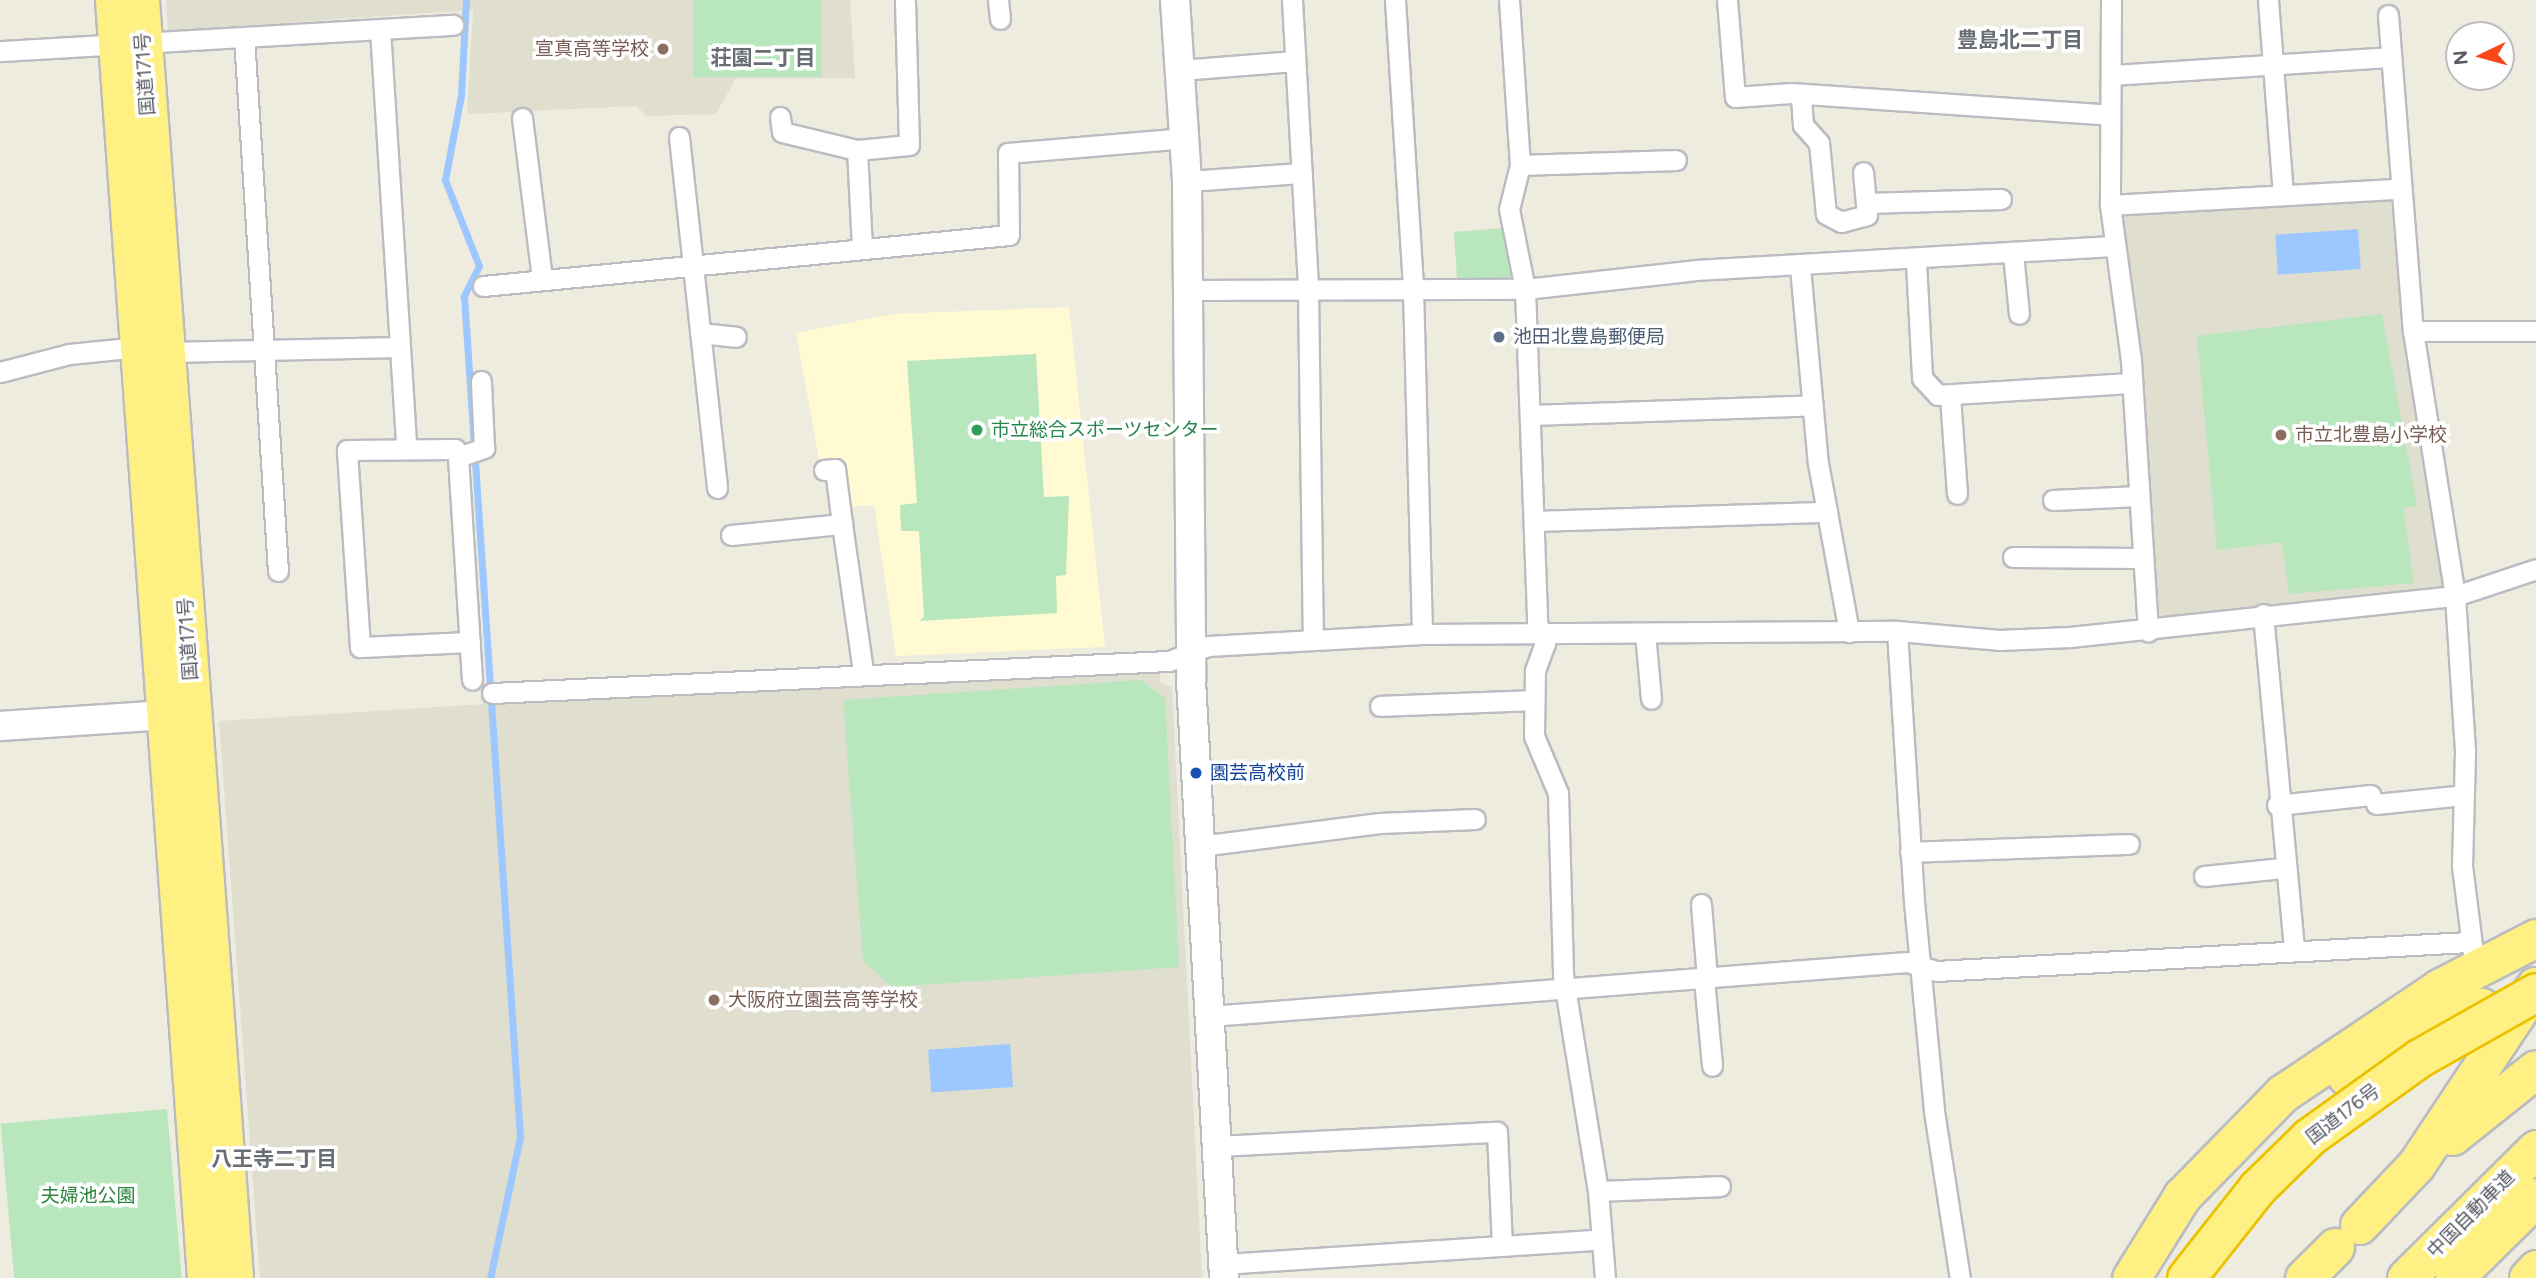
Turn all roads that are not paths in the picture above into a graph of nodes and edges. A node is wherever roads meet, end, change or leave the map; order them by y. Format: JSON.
{"nodes":[{"id":1,"x":114,"y":0,"type":"edge"},
{"id":2,"x":140,"y":0,"type":"edge"},
{"id":3,"x":905,"y":0,"type":"edge"},
{"id":4,"x":1175,"y":0,"type":"edge"},
{"id":5,"x":1292,"y":0,"type":"edge"},
{"id":6,"x":1395,"y":0,"type":"edge"},
{"id":7,"x":1508,"y":0,"type":"edge"},
{"id":8,"x":1727,"y":0,"type":"edge"},
{"id":9,"x":2111,"y":0,"type":"edge"},
{"id":10,"x":2268,"y":0,"type":"edge"},
{"id":11,"x":2388,"y":15,"type":"dead end"},
{"id":12,"x":453,"y":25,"type":"dead end"},
{"id":13,"x":380,"y":29,"type":"junction"},
{"id":14,"x":244,"y":37,"type":"junction"},
{"id":15,"x":130,"y":44,"type":"junction"},
{"id":16,"x":0,"y":51,"type":"edge"},
{"id":17,"x":2390,"y":57,"type":"junction"},
{"id":18,"x":1295,"y":61,"type":"junction"},
{"id":19,"x":2273,"y":65,"type":"junction"},
{"id":20,"x":1180,"y":71,"type":"junction"},
{"id":21,"x":2112,"y":75,"type":"junction"},
{"id":22,"x":1801,"y":97,"type":"junction"},
{"id":23,"x":2110,"y":115,"type":"junction"},
{"id":24,"x":780,"y":117,"type":"dead end"},
{"id":25,"x":522,"y":118,"type":"dead end"},
{"id":26,"x":679,"y":137,"type":"dead end"},
{"id":27,"x":1185,"y":138,"type":"junction"},
{"id":28,"x":857,"y":150,"type":"junction"},
{"id":29,"x":1676,"y":160,"type":"dead end"},
{"id":30,"x":1520,"y":165,"type":"junction"},
{"id":31,"x":1863,"y":172,"type":"dead end"},
{"id":32,"x":1302,"y":173,"type":"junction"},
{"id":33,"x":1187,"y":181,"type":"junction"},
{"id":34,"x":2399,"y":189,"type":"junction"},
{"id":35,"x":2283,"y":194,"type":"junction"},
{"id":36,"x":2001,"y":199,"type":"dead end"},
{"id":37,"x":1866,"y":203,"type":"junction"},
{"id":38,"x":2110,"y":205,"type":"junction"},
{"id":39,"x":2112,"y":246,"type":"junction"},
{"id":40,"x":862,"y":248,"type":"junction"},
{"id":41,"x":2013,"y":254,"type":"junction"},
{"id":42,"x":1916,"y":262,"type":"junction"},
{"id":43,"x":694,"y":265,"type":"junction"},
{"id":44,"x":1800,"y":267,"type":"junction"},
{"id":45,"x":542,"y":279,"type":"junction"},
{"id":46,"x":483,"y":286,"type":"dead end"},
{"id":47,"x":1413,"y":289,"type":"junction"},
{"id":48,"x":1525,"y":289,"type":"junction"},
{"id":49,"x":1188,"y":290,"type":"junction"},
{"id":50,"x":1308,"y":290,"type":"junction"},
{"id":51,"x":2019,"y":314,"type":"dead end"},
{"id":52,"x":2413,"y":331,"type":"junction"},
{"id":53,"x":2536,"y":331,"type":"edge"},
{"id":54,"x":700,"y":332,"type":"junction"},
{"id":55,"x":736,"y":337,"type":"dead end"},
{"id":56,"x":267,"y":347,"type":"junction"},
{"id":57,"x":400,"y":347,"type":"junction"},
{"id":58,"x":153,"y":349,"type":"junction"},
{"id":59,"x":0,"y":372,"type":"edge"},
{"id":60,"x":481,"y":381,"type":"dead end"},
{"id":61,"x":2129,"y":383,"type":"junction"},
{"id":62,"x":1950,"y":396,"type":"junction"},
{"id":63,"x":1813,"y":405,"type":"junction"},
{"id":64,"x":1533,"y":415,"type":"junction"},
{"id":65,"x":406,"y":448,"type":"junction"},
{"id":66,"x":458,"y":457,"type":"junction"},
{"id":67,"x":824,"y":470,"type":"dead end"},
{"id":68,"x":718,"y":488,"type":"dead end"},
{"id":69,"x":1958,"y":494,"type":"dead end"},
{"id":70,"x":2138,"y":496,"type":"junction"},
{"id":71,"x":2053,"y":500,"type":"dead end"},
{"id":72,"x":1827,"y":512,"type":"junction"},
{"id":73,"x":1536,"y":521,"type":"junction"},
{"id":74,"x":842,"y":524,"type":"junction"},
{"id":75,"x":731,"y":535,"type":"dead end"},
{"id":76,"x":2014,"y":556,"type":"dead end"},
{"id":77,"x":2138,"y":558,"type":"junction"},
{"id":78,"x":2536,"y":569,"type":"edge"},
{"id":79,"x":278,"y":571,"type":"dead end"},
{"id":80,"x":2455,"y":596,"type":"junction"},
{"id":81,"x":2263,"y":614,"type":"junction"},
{"id":82,"x":1897,"y":631,"type":"junction"},
{"id":83,"x":2148,"y":631,"type":"junction"},
{"id":84,"x":1849,"y":632,"type":"junction"},
{"id":85,"x":1541,"y":633,"type":"junction"},
{"id":86,"x":1645,"y":633,"type":"junction"},
{"id":87,"x":1422,"y":634,"type":"junction"},
{"id":88,"x":1313,"y":639,"type":"junction"},
{"id":89,"x":470,"y":642,"type":"junction"},
{"id":90,"x":1190,"y":654,"type":"junction"},
{"id":91,"x":863,"y":672,"type":"junction"},
{"id":92,"x":472,"y":680,"type":"dead end"},
{"id":93,"x":492,"y":693,"type":"dead end"},
{"id":94,"x":1651,"y":699,"type":"dead end"},
{"id":95,"x":1533,"y":700,"type":"junction"},
{"id":96,"x":1380,"y":706,"type":"dead end"},
{"id":97,"x":178,"y":714,"type":"junction"},
{"id":98,"x":0,"y":726,"type":"edge"},
{"id":99,"x":2463,"y":795,"type":"junction"},
{"id":100,"x":2277,"y":805,"type":"junction"},
{"id":101,"x":1475,"y":819,"type":"dead end"},
{"id":102,"x":2129,"y":844,"type":"dead end"},
{"id":103,"x":1200,"y":846,"type":"junction"},
{"id":104,"x":1910,"y":852,"type":"junction"},
{"id":105,"x":2283,"y":869,"type":"junction"},
{"id":106,"x":2204,"y":876,"type":"dead end"},
{"id":107,"x":1701,"y":904,"type":"dead end"},
{"id":108,"x":2534,"y":933,"type":"edge"},
{"id":109,"x":2294,"y":949,"type":"junction"},
{"id":110,"x":2474,"y":954,"type":"junction"},
{"id":111,"x":1920,"y":968,"type":"junction"},
{"id":112,"x":1706,"y":979,"type":"junction"},
{"id":113,"x":2536,"y":984,"type":"edge"},
{"id":114,"x":1567,"y":988,"type":"junction"},
{"id":115,"x":2536,"y":992,"type":"edge"},
{"id":116,"x":1210,"y":1016,"type":"junction"},
{"id":117,"x":1712,"y":1066,"type":"dead end"},
{"id":118,"x":2536,"y":1069,"type":"edge"},
{"id":119,"x":1217,"y":1146,"type":"junction"},
{"id":120,"x":2536,"y":1149,"type":"edge"},
{"id":121,"x":2416,"y":1165,"type":"junction"},
{"id":122,"x":1720,"y":1185,"type":"dead end"},
{"id":123,"x":1598,"y":1191,"type":"junction"},
{"id":124,"x":2536,"y":1197,"type":"edge"},
{"id":125,"x":1599,"y":1240,"type":"junction"},
{"id":126,"x":1503,"y":1246,"type":"junction"},
{"id":127,"x":2536,"y":1269,"type":"edge"},
{"id":128,"x":1224,"y":1271,"type":"edge"},
{"id":129,"x":206,"y":1278,"type":"edge"},
{"id":130,"x":234,"y":1278,"type":"edge"},
{"id":131,"x":1605,"y":1278,"type":"edge"},
{"id":132,"x":1960,"y":1278,"type":"edge"},
{"id":133,"x":2131,"y":1278,"type":"edge"},
{"id":134,"x":2153,"y":1278,"type":"edge"},
{"id":135,"x":2186,"y":1278,"type":"edge"},
{"id":136,"x":2304,"y":1278,"type":"edge"},
{"id":137,"x":2406,"y":1278,"type":"edge"},
{"id":138,"x":2454,"y":1278,"type":"edge"},
{"id":139,"x":2528,"y":1278,"type":"edge"}],
"edges":[{"from":1,"to":15,"type":"highway","name":"国道171号"},
{"from":2,"to":15,"type":"highway","name":"国道171号"},
{"from":3,"to":28,"type":"street"},
{"from":4,"to":20,"type":"street"},
{"from":5,"to":18,"type":"street"},
{"from":6,"to":47,"type":"street"},
{"from":7,"to":30,"type":"street"},
{"from":8,"to":22,"type":"street"},
{"from":9,"to":21,"type":"street"},
{"from":10,"to":19,"type":"street"},
{"from":11,"to":17,"type":"street"},
{"from":12,"to":13,"type":"street"},
{"from":13,"to":14,"type":"street"},
{"from":13,"to":57,"type":"street"},
{"from":14,"to":15,"type":"street"},
{"from":14,"to":56,"type":"street"},
{"from":15,"to":16,"type":"street"},
{"from":15,"to":58,"type":"highway","name":"国道171号"},
{"from":17,"to":19,"type":"street"},
{"from":17,"to":34,"type":"street"},
{"from":18,"to":20,"type":"street"},
{"from":18,"to":32,"type":"street"},
{"from":19,"to":21,"type":"street"},
{"from":19,"to":35,"type":"street"},
{"from":20,"to":27,"type":"street"},
{"from":21,"to":23,"type":"street"},
{"from":22,"to":23,"type":"street"},
{"from":22,"to":37,"type":"street"},
{"from":23,"to":38,"type":"street"},
{"from":24,"to":28,"type":"street"},
{"from":25,"to":45,"type":"street"},
{"from":26,"to":43,"type":"street"},
{"from":27,"to":33,"type":"street"},
{"from":27,"to":40,"type":"street"},
{"from":28,"to":40,"type":"street"},
{"from":29,"to":30,"type":"street"},
{"from":30,"to":48,"type":"street"},
{"from":31,"to":37,"type":"street"},
{"from":32,"to":33,"type":"street"},
{"from":32,"to":50,"type":"street"},
{"from":33,"to":49,"type":"street"},
{"from":34,"to":35,"type":"street"},
{"from":34,"to":52,"type":"street"},
{"from":35,"to":38,"type":"street"},
{"from":36,"to":37,"type":"street"},
{"from":38,"to":39,"type":"street"},
{"from":39,"to":41,"type":"street"},
{"from":39,"to":61,"type":"street"},
{"from":40,"to":43,"type":"street"},
{"from":41,"to":42,"type":"street"},
{"from":41,"to":51,"type":"street"},
{"from":42,"to":44,"type":"street"},
{"from":42,"to":62,"type":"street"},
{"from":43,"to":45,"type":"street"},
{"from":43,"to":54,"type":"street"},
{"from":44,"to":48,"type":"street"},
{"from":44,"to":63,"type":"street"},
{"from":45,"to":46,"type":"street"},
{"from":47,"to":48,"type":"street"},
{"from":47,"to":50,"type":"street"},
{"from":47,"to":87,"type":"street"},
{"from":48,"to":64,"type":"street"},
{"from":49,"to":50,"type":"street"},
{"from":49,"to":90,"type":"street"},
{"from":50,"to":88,"type":"street"},
{"from":52,"to":53,"type":"street"},
{"from":52,"to":80,"type":"street"},
{"from":54,"to":55,"type":"street"},
{"from":54,"to":68,"type":"street"},
{"from":56,"to":57,"type":"street"},
{"from":56,"to":58,"type":"street"},
{"from":56,"to":79,"type":"street"},
{"from":57,"to":65,"type":"street"},
{"from":58,"to":59,"type":"street"},
{"from":58,"to":97,"type":"highway","name":"国道171号"},
{"from":60,"to":66,"type":"street"},
{"from":61,"to":62,"type":"street"},
{"from":61,"to":70,"type":"street"},
{"from":62,"to":69,"type":"street"},
{"from":63,"to":64,"type":"street"},
{"from":63,"to":72,"type":"street"},
{"from":64,"to":73,"type":"street"},
{"from":65,"to":66,"type":"street"},
{"from":65,"to":89,"type":"street"},
{"from":66,"to":89,"type":"street"},
{"from":67,"to":74,"type":"street"},
{"from":70,"to":71,"type":"street"},
{"from":70,"to":77,"type":"street"},
{"from":72,"to":73,"type":"street"},
{"from":72,"to":84,"type":"street"},
{"from":73,"to":85,"type":"street"},
{"from":74,"to":75,"type":"street"},
{"from":74,"to":91,"type":"street"},
{"from":76,"to":77,"type":"street"},
{"from":77,"to":83,"type":"street"},
{"from":78,"to":80,"type":"street"},
{"from":80,"to":81,"type":"street"},
{"from":80,"to":99,"type":"street"},
{"from":81,"to":83,"type":"street"},
{"from":81,"to":100,"type":"street"},
{"from":82,"to":83,"type":"street"},
{"from":82,"to":84,"type":"street"},
{"from":82,"to":104,"type":"street"},
{"from":84,"to":86,"type":"street"},
{"from":85,"to":86,"type":"street"},
{"from":85,"to":87,"type":"street"},
{"from":85,"to":95,"type":"street"},
{"from":86,"to":94,"type":"street"},
{"from":87,"to":88,"type":"street"},
{"from":88,"to":90,"type":"street"},
{"from":89,"to":92,"type":"street"},
{"from":90,"to":91,"type":"street"},
{"from":90,"to":103,"type":"street"},
{"from":91,"to":93,"type":"street"},
{"from":95,"to":96,"type":"street"},
{"from":95,"to":114,"type":"street"},
{"from":97,"to":98,"type":"street"},
{"from":97,"to":129,"type":"highway","name":"国道171号"},
{"from":97,"to":130,"type":"highway","name":"国道171号"},
{"from":99,"to":100,"type":"street"},
{"from":99,"to":110,"type":"street"},
{"from":100,"to":105,"type":"street"},
{"from":101,"to":103,"type":"street"},
{"from":102,"to":104,"type":"street"},
{"from":103,"to":116,"type":"street"},
{"from":104,"to":111,"type":"street"},
{"from":105,"to":106,"type":"street"},
{"from":105,"to":109,"type":"street"},
{"from":107,"to":112,"type":"street"},
{"from":108,"to":110,"type":"highway"},
{"from":109,"to":110,"type":"street"},
{"from":109,"to":111,"type":"street"},
{"from":110,"to":133,"type":"highway"},
{"from":111,"to":112,"type":"street"},
{"from":111,"to":132,"type":"street"},
{"from":112,"to":114,"type":"street"},
{"from":112,"to":117,"type":"street"},
{"from":113,"to":121,"type":"highway"},
{"from":113,"to":134,"type":"highway"},
{"from":114,"to":116,"type":"street"},
{"from":114,"to":123,"type":"street"},
{"from":115,"to":135,"type":"highway","name":"国道176号","bridge":true},
{"from":116,"to":119,"type":"street"},
{"from":118,"to":121,"type":"highway"},
{"from":119,"to":126,"type":"street"},
{"from":119,"to":128,"type":"street"},
{"from":120,"to":137,"type":"highway","name":"中国自動車道"},
{"from":121,"to":136,"type":"highway"},
{"from":122,"to":123,"type":"street"},
{"from":123,"to":125,"type":"street"},
{"from":124,"to":138,"type":"highway","name":"中国自動車道"},
{"from":125,"to":126,"type":"street"},
{"from":125,"to":131,"type":"street"},
{"from":126,"to":128,"type":"street"},
{"from":127,"to":139,"type":"highway"}]}
